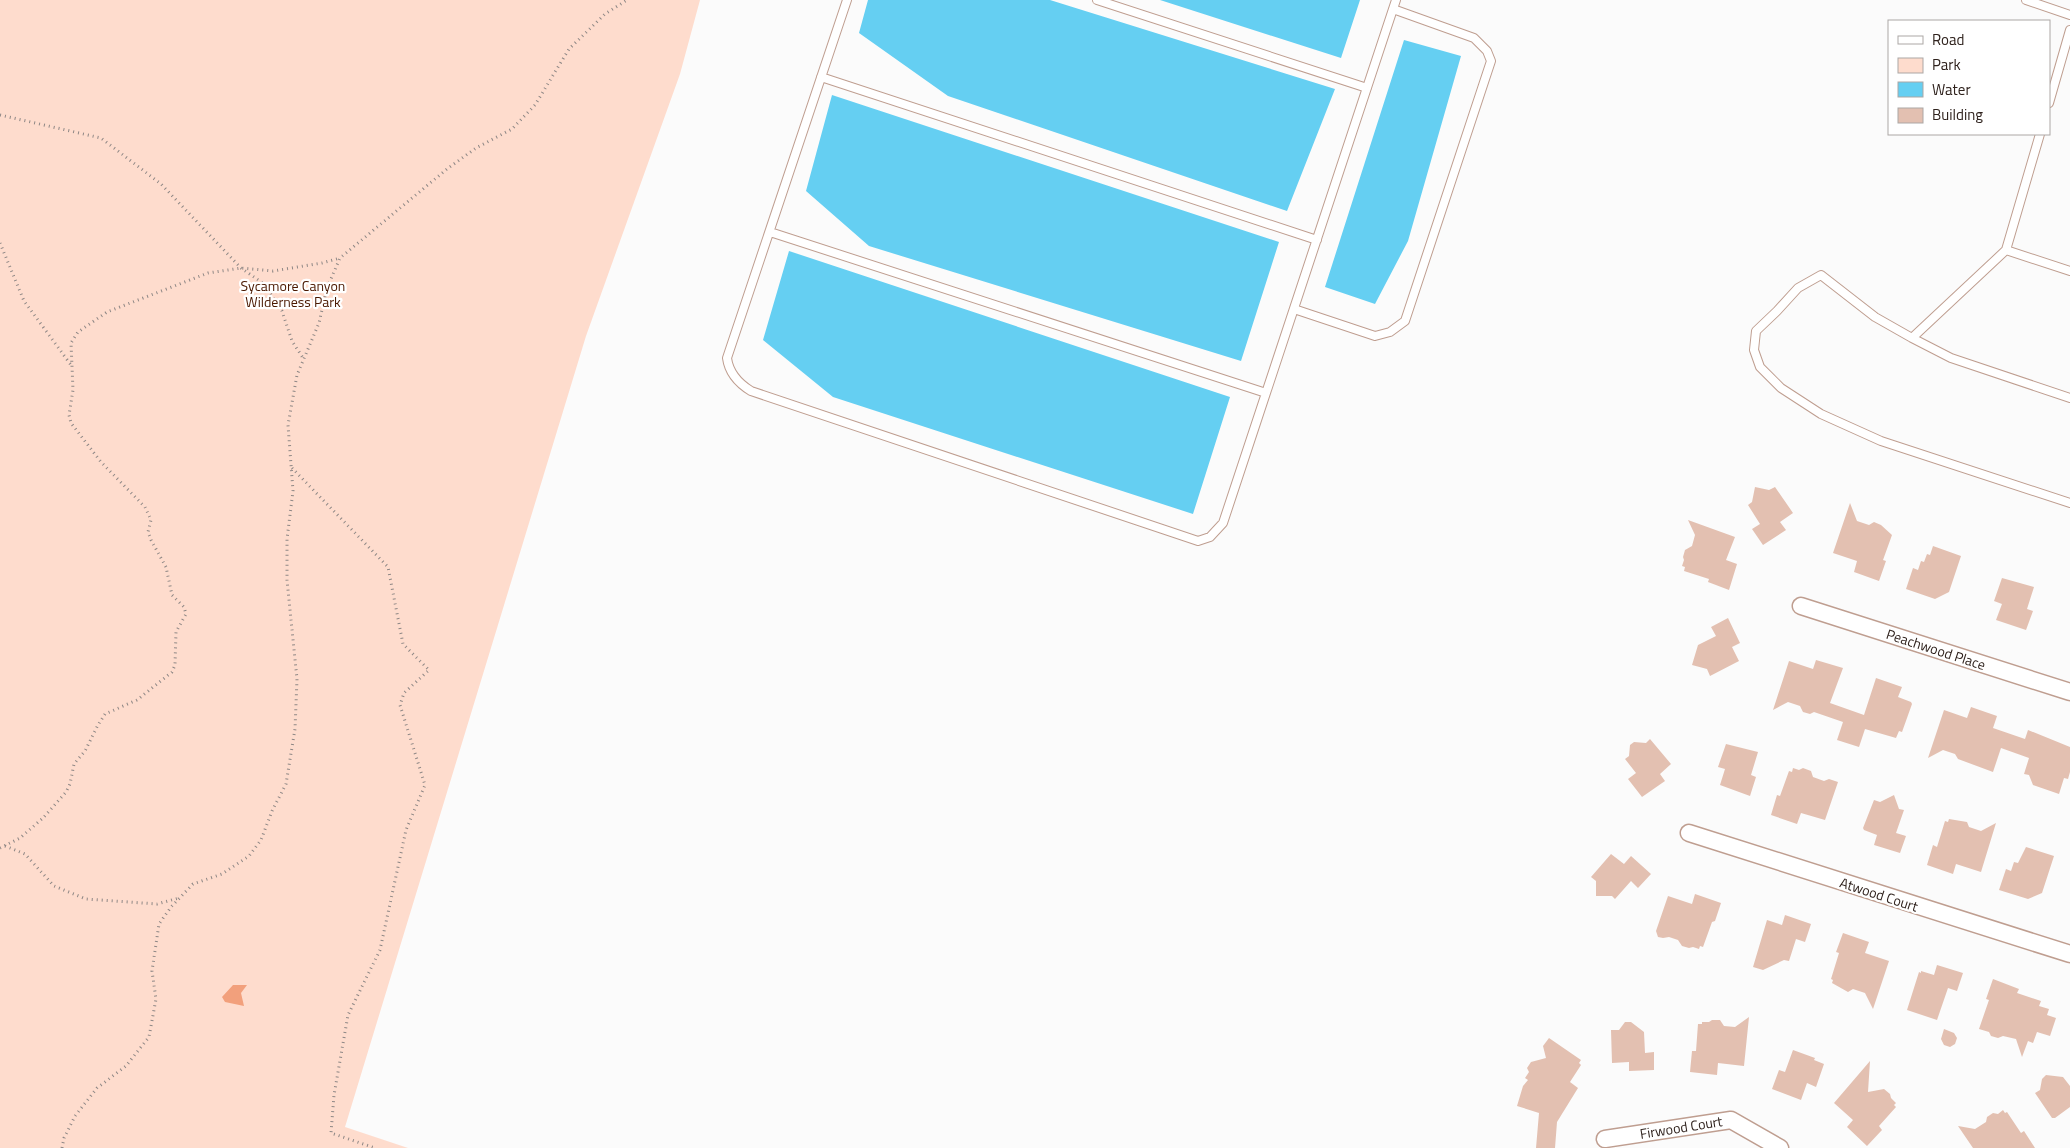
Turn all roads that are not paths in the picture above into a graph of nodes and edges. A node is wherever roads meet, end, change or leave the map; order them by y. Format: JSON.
{"nodes":[{"id":1,"x":847,"y":0,"type":"edge"},
{"id":2,"x":1097,"y":0,"type":"edge"},
{"id":3,"x":1396,"y":0,"type":"edge"},
{"id":4,"x":2026,"y":0,"type":"edge"},
{"id":5,"x":1393,"y":9,"type":"junction"},
{"id":6,"x":2070,"y":15,"type":"edge"},
{"id":7,"x":2070,"y":30,"type":"edge"},
{"id":8,"x":821,"y":77,"type":"junction"},
{"id":9,"x":1367,"y":88,"type":"junction"},
{"id":10,"x":2050,"y":100,"type":"edge"},
{"id":11,"x":2040,"y":135,"type":"edge"},
{"id":12,"x":770,"y":232,"type":"junction"},
{"id":13,"x":1317,"y":240,"type":"junction"},
{"id":14,"x":2006,"y":250,"type":"junction"},
{"id":15,"x":2070,"y":271,"type":"edge"},
{"id":16,"x":1294,"y":309,"type":"junction"},
{"id":17,"x":1912,"y":338,"type":"junction"},
{"id":18,"x":1266,"y":393,"type":"junction"},
{"id":19,"x":2070,"y":398,"type":"edge"},
{"id":20,"x":2070,"y":503,"type":"edge"},
{"id":21,"x":1801,"y":606,"type":"dead end"},
{"id":22,"x":2070,"y":692,"type":"edge"},
{"id":23,"x":1689,"y":833,"type":"dead end"},
{"id":24,"x":2070,"y":954,"type":"edge"},
{"id":25,"x":1605,"y":1139,"type":"dead end"},
{"id":26,"x":1780,"y":1148,"type":"edge"}],
"edges":[{"from":1,"to":8,"type":"lane"},
{"from":2,"to":9,"type":"lane"},
{"from":3,"to":5,"type":"lane"},
{"from":4,"to":6,"type":"lane"},
{"from":5,"to":9,"type":"lane"},
{"from":5,"to":16,"type":"lane"},
{"from":7,"to":10,"type":"lane"},
{"from":8,"to":12,"type":"lane"},
{"from":8,"to":13,"type":"lane"},
{"from":9,"to":13,"type":"lane"},
{"from":11,"to":14,"type":"lane"},
{"from":12,"to":18,"type":"lane"},
{"from":12,"to":18,"type":"lane"},
{"from":13,"to":16,"type":"lane"},
{"from":14,"to":15,"type":"lane"},
{"from":14,"to":17,"type":"lane"},
{"from":16,"to":18,"type":"lane"},
{"from":17,"to":19,"type":"lane"},
{"from":17,"to":20,"type":"lane"},
{"from":21,"to":22,"type":"street","name":"Peachwood Place"},
{"from":23,"to":24,"type":"street","name":"Atwood Court"},
{"from":25,"to":26,"type":"street","name":"Firwood Court"}]}
